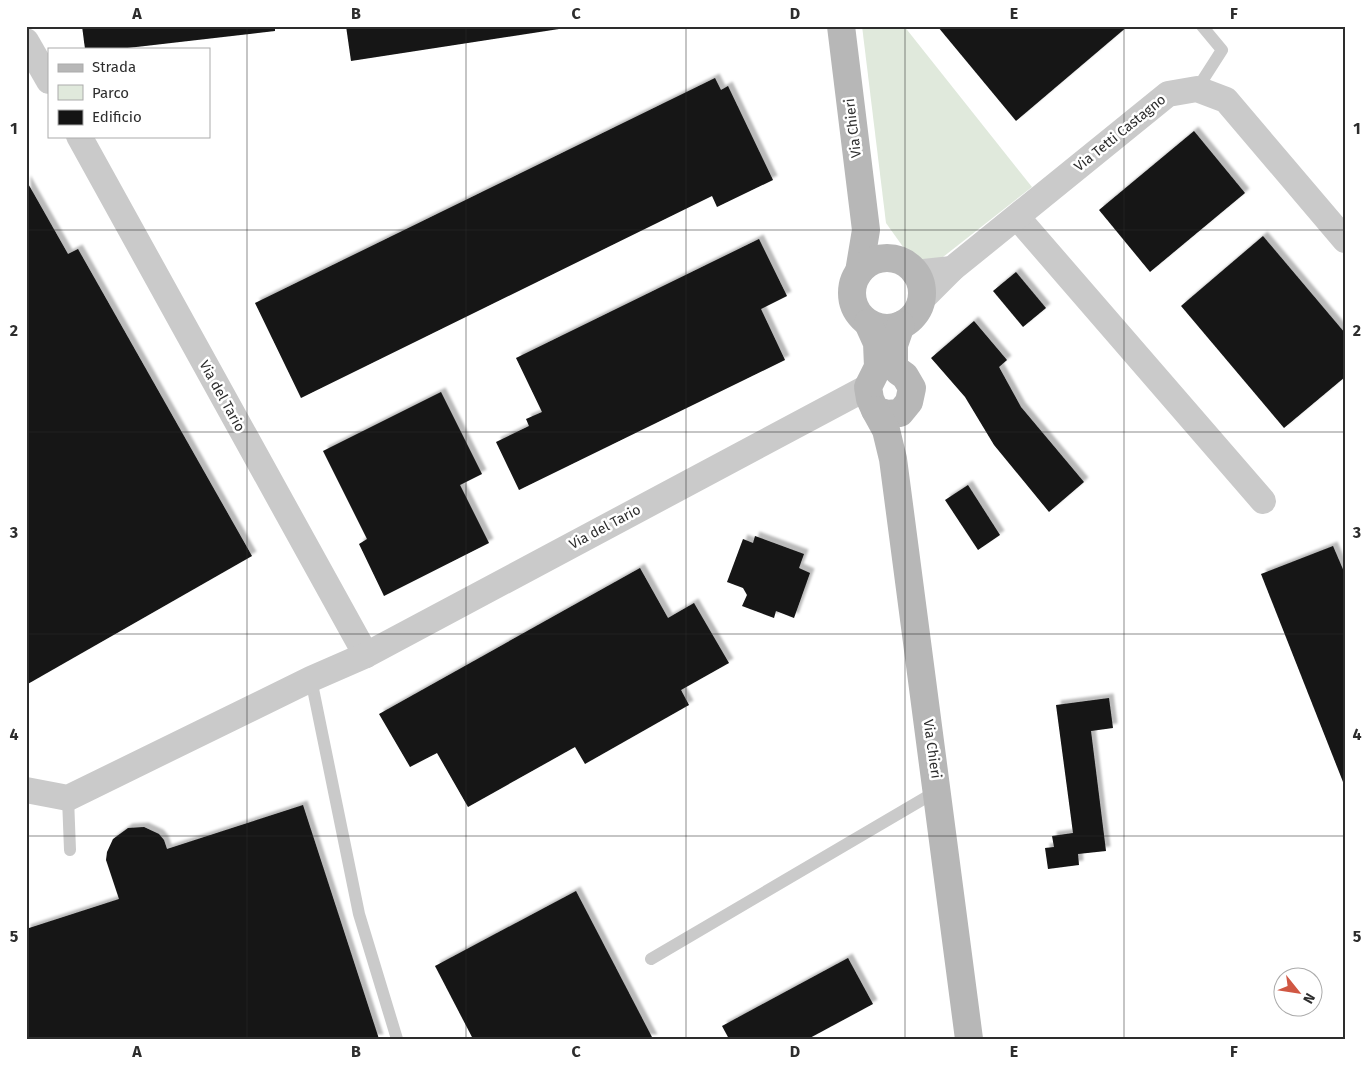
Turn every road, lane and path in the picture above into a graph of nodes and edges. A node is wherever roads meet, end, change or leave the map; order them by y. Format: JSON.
{"nodes":[{"id":1,"x":841,"y":26,"type":"edge"},
{"id":2,"x":1202,"y":26,"type":"edge"},
{"id":3,"x":26,"y":40,"type":"edge"},
{"id":4,"x":48,"y":79,"type":"edge"},
{"id":5,"x":1197,"y":89,"type":"junction"},
{"id":6,"x":80,"y":138,"type":"edge"},
{"id":7,"x":1017,"y":216,"type":"junction"},
{"id":8,"x":866,"y":230,"type":"junction"},
{"id":9,"x":1345,"y":240,"type":"edge"},
{"id":10,"x":890,"y":259,"type":"junction"},
{"id":11,"x":952,"y":269,"type":"junction"},
{"id":12,"x":859,"y":272,"type":"junction"},
{"id":13,"x":914,"y":273,"type":"junction"},
{"id":14,"x":922,"y":299,"type":"junction"},
{"id":15,"x":868,"y":323,"type":"junction"},
{"id":16,"x":901,"y":325,"type":"junction"},
{"id":17,"x":864,"y":399,"type":"junction"},
{"id":18,"x":909,"y":402,"type":"junction"},
{"id":19,"x":893,"y":458,"type":"junction"},
{"id":20,"x":1263,"y":502,"type":"dead end"},
{"id":21,"x":366,"y":655,"type":"junction"},
{"id":22,"x":311,"y":679,"type":"junction"},
{"id":23,"x":26,"y":790,"type":"edge"},
{"id":24,"x":938,"y":791,"type":"junction"},
{"id":25,"x":68,"y":798,"type":"junction"},
{"id":26,"x":70,"y":850,"type":"dead end"},
{"id":27,"x":651,"y":958,"type":"dead end"},
{"id":28,"x":397,"y":1039,"type":"edge"},
{"id":29,"x":969,"y":1039,"type":"edge"}],
"edges":[{"from":1,"to":8,"type":"main road","name":"Via Chieri"},
{"from":2,"to":5,"type":"lane"},
{"from":3,"to":4,"type":"street"},
{"from":5,"to":7,"type":"street","name":"Via Tetti Castagno"},
{"from":5,"to":9,"type":"street"},
{"from":6,"to":21,"type":"street","name":"Via del Tario"},
{"from":7,"to":11,"type":"street","name":"Via Tetti Castagno"},
{"from":7,"to":20,"type":"street"},
{"from":8,"to":10,"type":"main road"},
{"from":8,"to":12,"type":"main road","name":"Via Chieri"},
{"from":10,"to":12,"type":"main road"},
{"from":10,"to":13,"type":"main road"},
{"from":11,"to":13,"type":"street"},
{"from":11,"to":14,"type":"street","name":"Via Tetti Castagno"},
{"from":12,"to":15,"type":"main road","name":"Via Chieri"},
{"from":13,"to":14,"type":"main road"},
{"from":14,"to":16,"type":"main road"},
{"from":15,"to":16,"type":"main road"},
{"from":15,"to":17,"type":"main road","name":"Via Chieri"},
{"from":16,"to":18,"type":"main road","name":"Via Chieri"},
{"from":17,"to":18,"type":"main road"},
{"from":17,"to":19,"type":"main road","name":"Via Chieri"},
{"from":17,"to":21,"type":"street","name":"Via del Tario"},
{"from":18,"to":19,"type":"main road","name":"Via Chieri"},
{"from":19,"to":24,"type":"main road","name":"Via Chieri"},
{"from":21,"to":22,"type":"street","name":"Via del Tario"},
{"from":22,"to":25,"type":"street","name":"Via del Tario"},
{"from":22,"to":28,"type":"lane"},
{"from":23,"to":25,"type":"street"},
{"from":24,"to":27,"type":"lane"},
{"from":24,"to":29,"type":"main road","name":"Via Chieri"},
{"from":25,"to":26,"type":"lane"}]}
